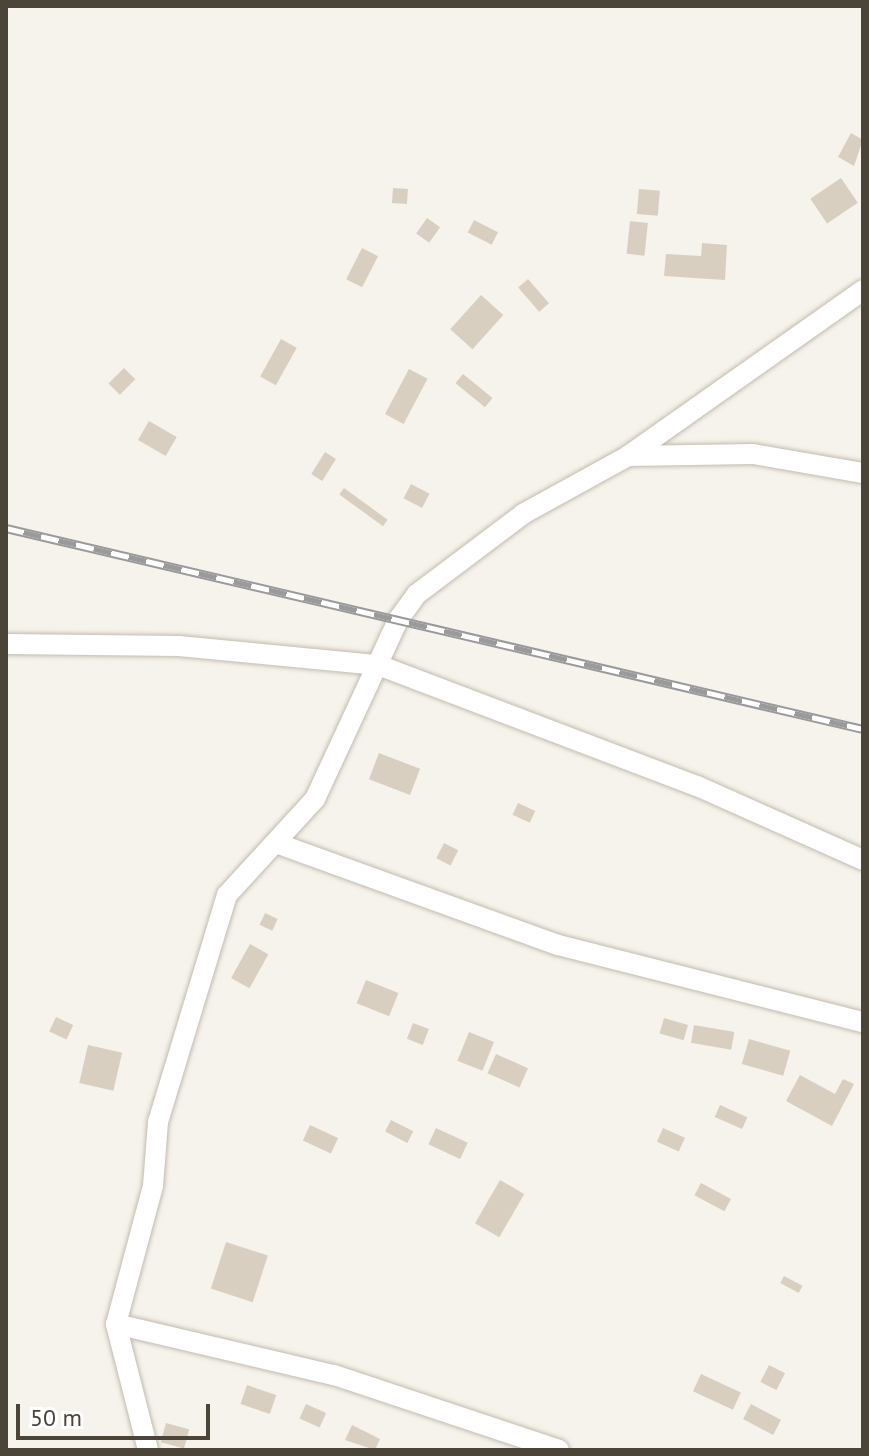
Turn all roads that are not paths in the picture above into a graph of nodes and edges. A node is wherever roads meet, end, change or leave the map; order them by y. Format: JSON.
{"nodes":[{"id":1,"x":863,"y":290,"type":"edge"},
{"id":2,"x":628,"y":456,"type":"junction"},
{"id":3,"x":863,"y":473,"type":"edge"},
{"id":4,"x":6,"y":644,"type":"edge"},
{"id":5,"x":378,"y":665,"type":"junction"},
{"id":6,"x":276,"y":843,"type":"junction"},
{"id":7,"x":863,"y":860,"type":"edge"},
{"id":8,"x":863,"y":1022,"type":"edge"},
{"id":9,"x":116,"y":1324,"type":"junction"},
{"id":10,"x":148,"y":1450,"type":"edge"},
{"id":11,"x":559,"y":1450,"type":"edge"}],
"edges":[{"from":1,"to":2,"type":"street"},
{"from":2,"to":3,"type":"street"},
{"from":2,"to":5,"type":"street"},
{"from":4,"to":5,"type":"street"},
{"from":5,"to":6,"type":"street"},
{"from":5,"to":7,"type":"street"},
{"from":6,"to":8,"type":"street"},
{"from":6,"to":9,"type":"street"},
{"from":9,"to":10,"type":"street"},
{"from":9,"to":11,"type":"street"}]}
